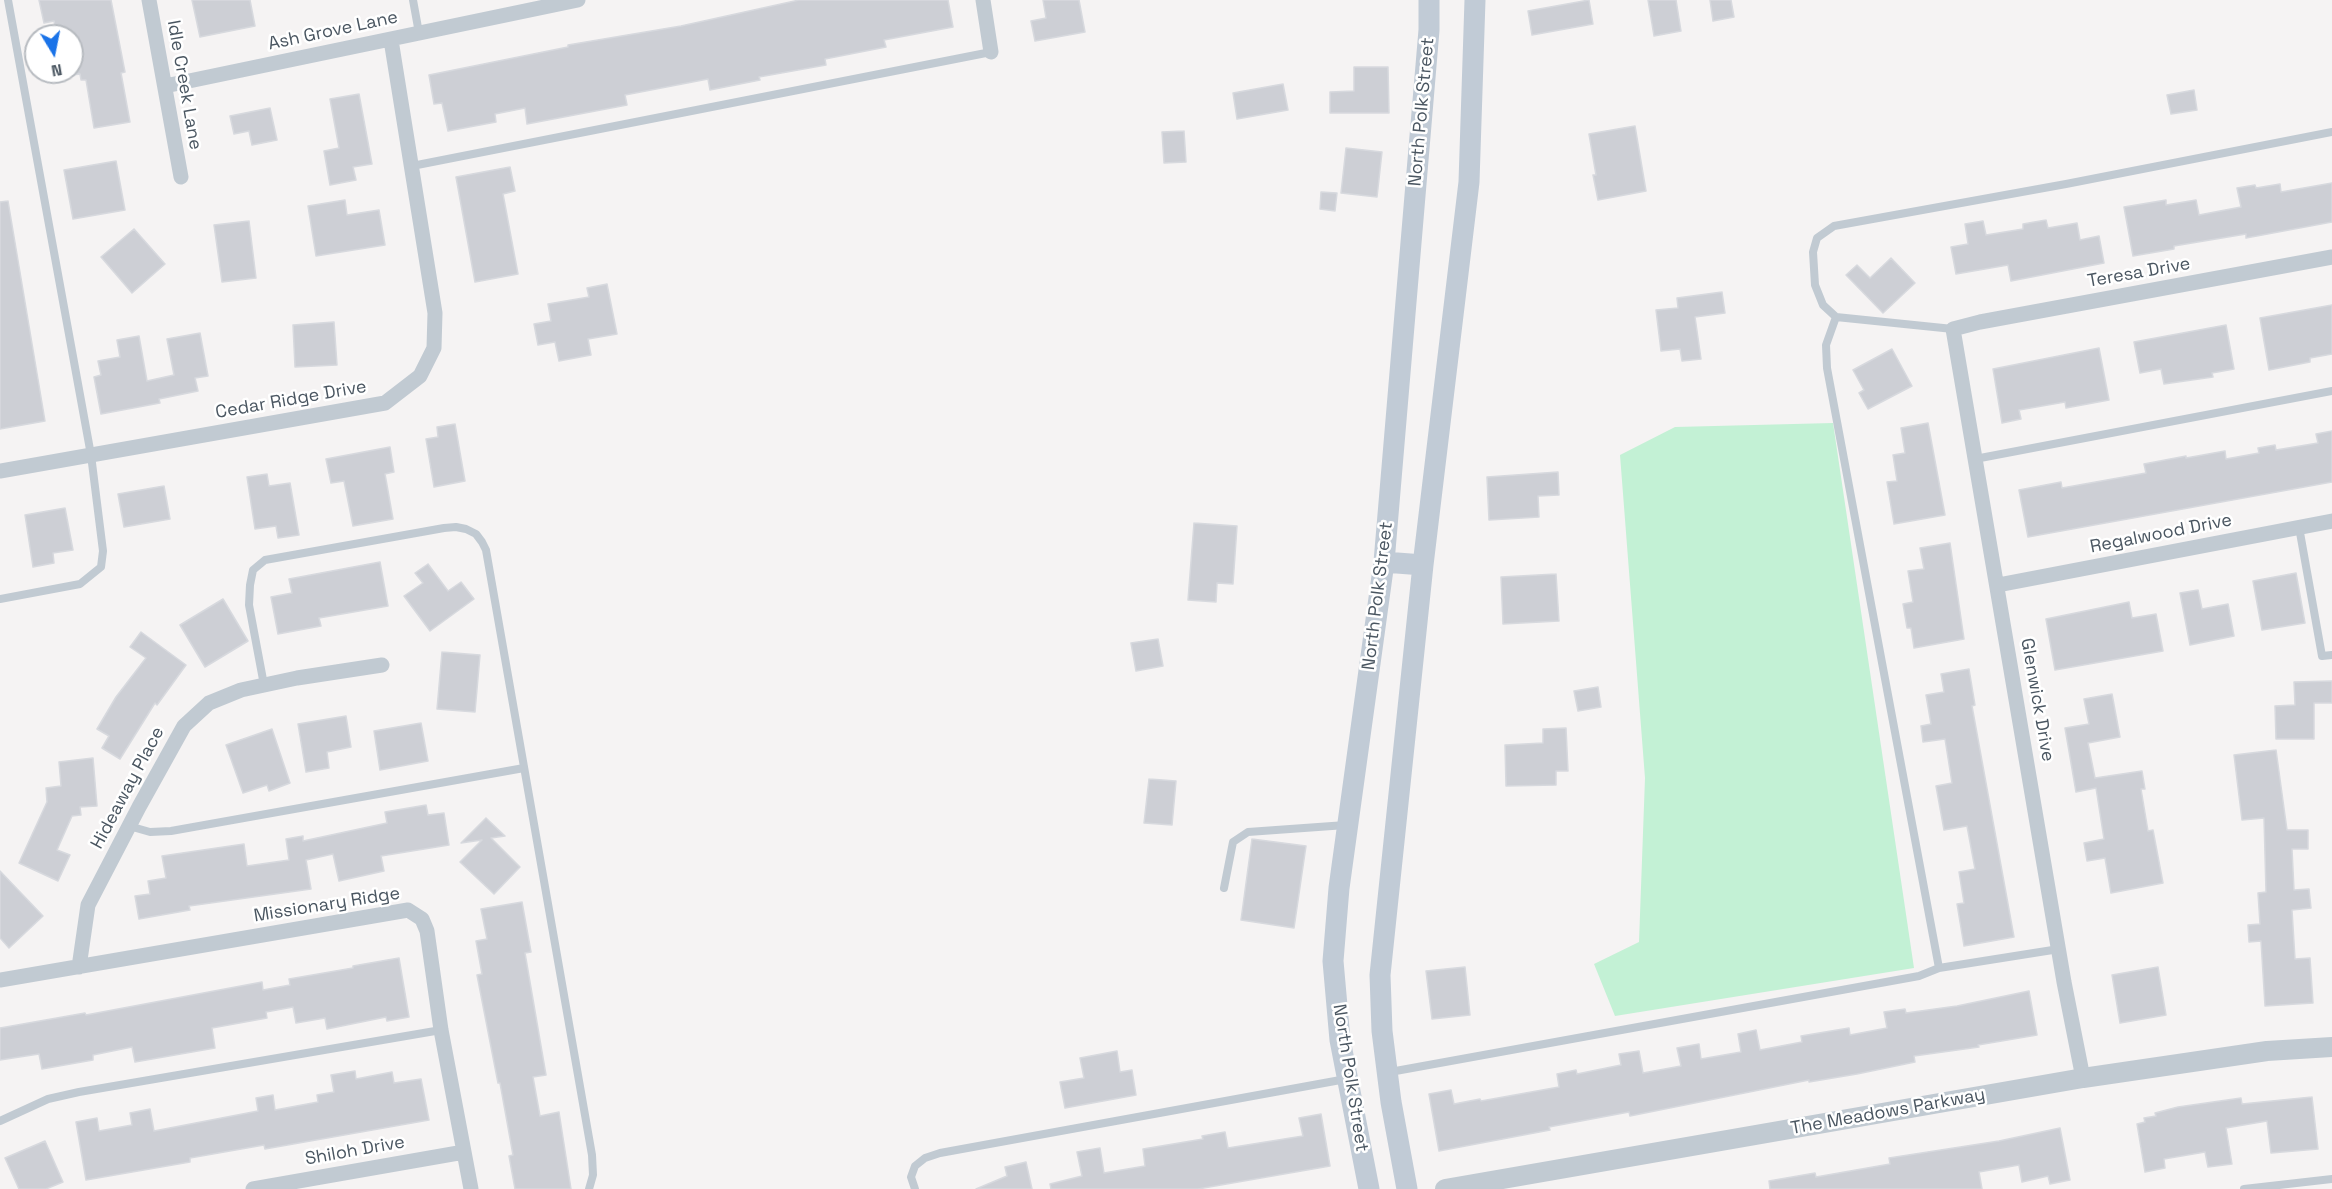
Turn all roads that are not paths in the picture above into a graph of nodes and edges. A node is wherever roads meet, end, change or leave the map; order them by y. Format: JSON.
{"nodes":[{"id":1,"x":8,"y":0,"type":"edge"},
{"id":2,"x":149,"y":0,"type":"edge"},
{"id":3,"x":413,"y":0,"type":"edge"},
{"id":4,"x":578,"y":0,"type":"edge"},
{"id":5,"x":983,"y":0,"type":"edge"},
{"id":6,"x":1429,"y":0,"type":"edge"},
{"id":7,"x":1475,"y":0,"type":"edge"},
{"id":8,"x":545,"y":3,"type":"edge"},
{"id":9,"x":419,"y":33,"type":"junction"},
{"id":10,"x":391,"y":40,"type":"junction"},
{"id":11,"x":990,"y":52,"type":"joint"},
{"id":12,"x":165,"y":86,"type":"junction"},
{"id":13,"x":2332,"y":132,"type":"edge"},
{"id":14,"x":412,"y":166,"type":"junction"},
{"id":15,"x":181,"y":177,"type":"dead end"},
{"id":16,"x":2332,"y":257,"type":"edge"},
{"id":17,"x":1836,"y":317,"type":"junction"},
{"id":18,"x":1953,"y":329,"type":"junction"},
{"id":19,"x":2332,"y":391,"type":"edge"},
{"id":20,"x":91,"y":455,"type":"junction"},
{"id":21,"x":1975,"y":459,"type":"junction"},
{"id":22,"x":0,"y":471,"type":"edge"},
{"id":23,"x":2332,"y":521,"type":"edge"},
{"id":24,"x":2299,"y":527,"type":"junction"},
{"id":25,"x":1384,"y":562,"type":"junction"},
{"id":26,"x":1423,"y":565,"type":"junction"},
{"id":27,"x":1998,"y":585,"type":"junction"},
{"id":28,"x":0,"y":599,"type":"edge"},
{"id":29,"x":2332,"y":655,"type":"edge"},
{"id":30,"x":382,"y":664,"type":"dead end"},
{"id":31,"x":264,"y":685,"type":"junction"},
{"id":32,"x":524,"y":768,"type":"junction"},
{"id":33,"x":1347,"y":825,"type":"junction"},
{"id":34,"x":129,"y":826,"type":"junction"},
{"id":35,"x":1224,"y":888,"type":"dead end"},
{"id":36,"x":2059,"y":949,"type":"junction"},
{"id":37,"x":79,"y":967,"type":"junction"},
{"id":38,"x":1939,"y":968,"type":"junction"},
{"id":39,"x":0,"y":980,"type":"edge"},
{"id":40,"x":441,"y":1030,"type":"junction"},
{"id":41,"x":2332,"y":1047,"type":"edge"},
{"id":42,"x":1387,"y":1072,"type":"junction"},
{"id":43,"x":1348,"y":1078,"type":"junction"},
{"id":44,"x":2083,"y":1078,"type":"junction"},
{"id":45,"x":0,"y":1121,"type":"edge"},
{"id":46,"x":464,"y":1152,"type":"junction"},
{"id":47,"x":2332,"y":1179,"type":"edge"},
{"id":48,"x":253,"y":1189,"type":"edge"},
{"id":49,"x":471,"y":1189,"type":"edge"},
{"id":50,"x":590,"y":1189,"type":"edge"},
{"id":51,"x":915,"y":1189,"type":"edge"},
{"id":52,"x":1369,"y":1189,"type":"edge"},
{"id":53,"x":1407,"y":1189,"type":"edge"},
{"id":54,"x":1445,"y":1189,"type":"edge"},
{"id":55,"x":2244,"y":1189,"type":"edge"}],
"edges":[{"from":1,"to":20,"type":"lane"},
{"from":2,"to":12,"type":"street","name":"Idle Creek Lane"},
{"from":3,"to":9,"type":"lane"},
{"from":4,"to":8,"type":"street","name":"Ash Grove Lane"},
{"from":5,"to":11,"type":"street"},
{"from":6,"to":25,"type":"main road","name":"North Polk Street"},
{"from":7,"to":26,"type":"main road","name":"North Polk Street"},
{"from":8,"to":9,"type":"street","name":"Ash Grove Lane"},
{"from":9,"to":10,"type":"street","name":"Ash Grove Lane"},
{"from":10,"to":12,"type":"street","name":"Ash Grove Lane"},
{"from":10,"to":14,"type":"street","name":"Cedar Ridge Drive"},
{"from":11,"to":14,"type":"lane"},
{"from":12,"to":15,"type":"street","name":"Idle Creek Lane"},
{"from":13,"to":17,"type":"lane"},
{"from":14,"to":20,"type":"street","name":"Cedar Ridge Drive"},
{"from":16,"to":18,"type":"street","name":"Teresa Drive"},
{"from":17,"to":18,"type":"lane"},
{"from":17,"to":38,"type":"lane"},
{"from":18,"to":21,"type":"street","name":"Glenwick Drive"},
{"from":19,"to":21,"type":"lane"},
{"from":20,"to":22,"type":"street","name":"Cedar Ridge Drive"},
{"from":20,"to":28,"type":"lane"},
{"from":21,"to":27,"type":"street","name":"Glenwick Drive"},
{"from":23,"to":24,"type":"street","name":"Regalwood Drive"},
{"from":24,"to":27,"type":"street","name":"Regalwood Drive"},
{"from":24,"to":29,"type":"lane"},
{"from":25,"to":26,"type":"main road"},
{"from":25,"to":33,"type":"main road","name":"North Polk Street"},
{"from":26,"to":42,"type":"main road","name":"North Polk Street"},
{"from":27,"to":36,"type":"street","name":"Glenwick Drive"},
{"from":30,"to":31,"type":"street","name":"Hideaway Place"},
{"from":31,"to":32,"type":"lane"},
{"from":31,"to":34,"type":"street","name":"Hideaway Place"},
{"from":32,"to":34,"type":"lane"},
{"from":32,"to":50,"type":"lane"},
{"from":33,"to":35,"type":"lane"},
{"from":33,"to":43,"type":"main road","name":"North Polk Street"},
{"from":34,"to":37,"type":"street","name":"Hideaway Place"},
{"from":36,"to":38,"type":"lane"},
{"from":36,"to":44,"type":"street","name":"Glenwick Drive"},
{"from":37,"to":39,"type":"street","name":"Missionary Ridge"},
{"from":37,"to":40,"type":"street","name":"Missionary Ridge"},
{"from":38,"to":42,"type":"lane"},
{"from":40,"to":45,"type":"lane"},
{"from":40,"to":46,"type":"street","name":"Missionary Ridge"},
{"from":41,"to":44,"type":"street","name":"The Meadows Parkway"},
{"from":42,"to":53,"type":"main road","name":"North Polk Street"},
{"from":43,"to":51,"type":"lane"},
{"from":43,"to":52,"type":"main road","name":"North Polk Street"},
{"from":44,"to":54,"type":"street","name":"The Meadows Parkway"},
{"from":46,"to":48,"type":"street","name":"Shiloh Drive"},
{"from":46,"to":49,"type":"street","name":"Missionary Ridge"},
{"from":47,"to":55,"type":"lane"}]}
